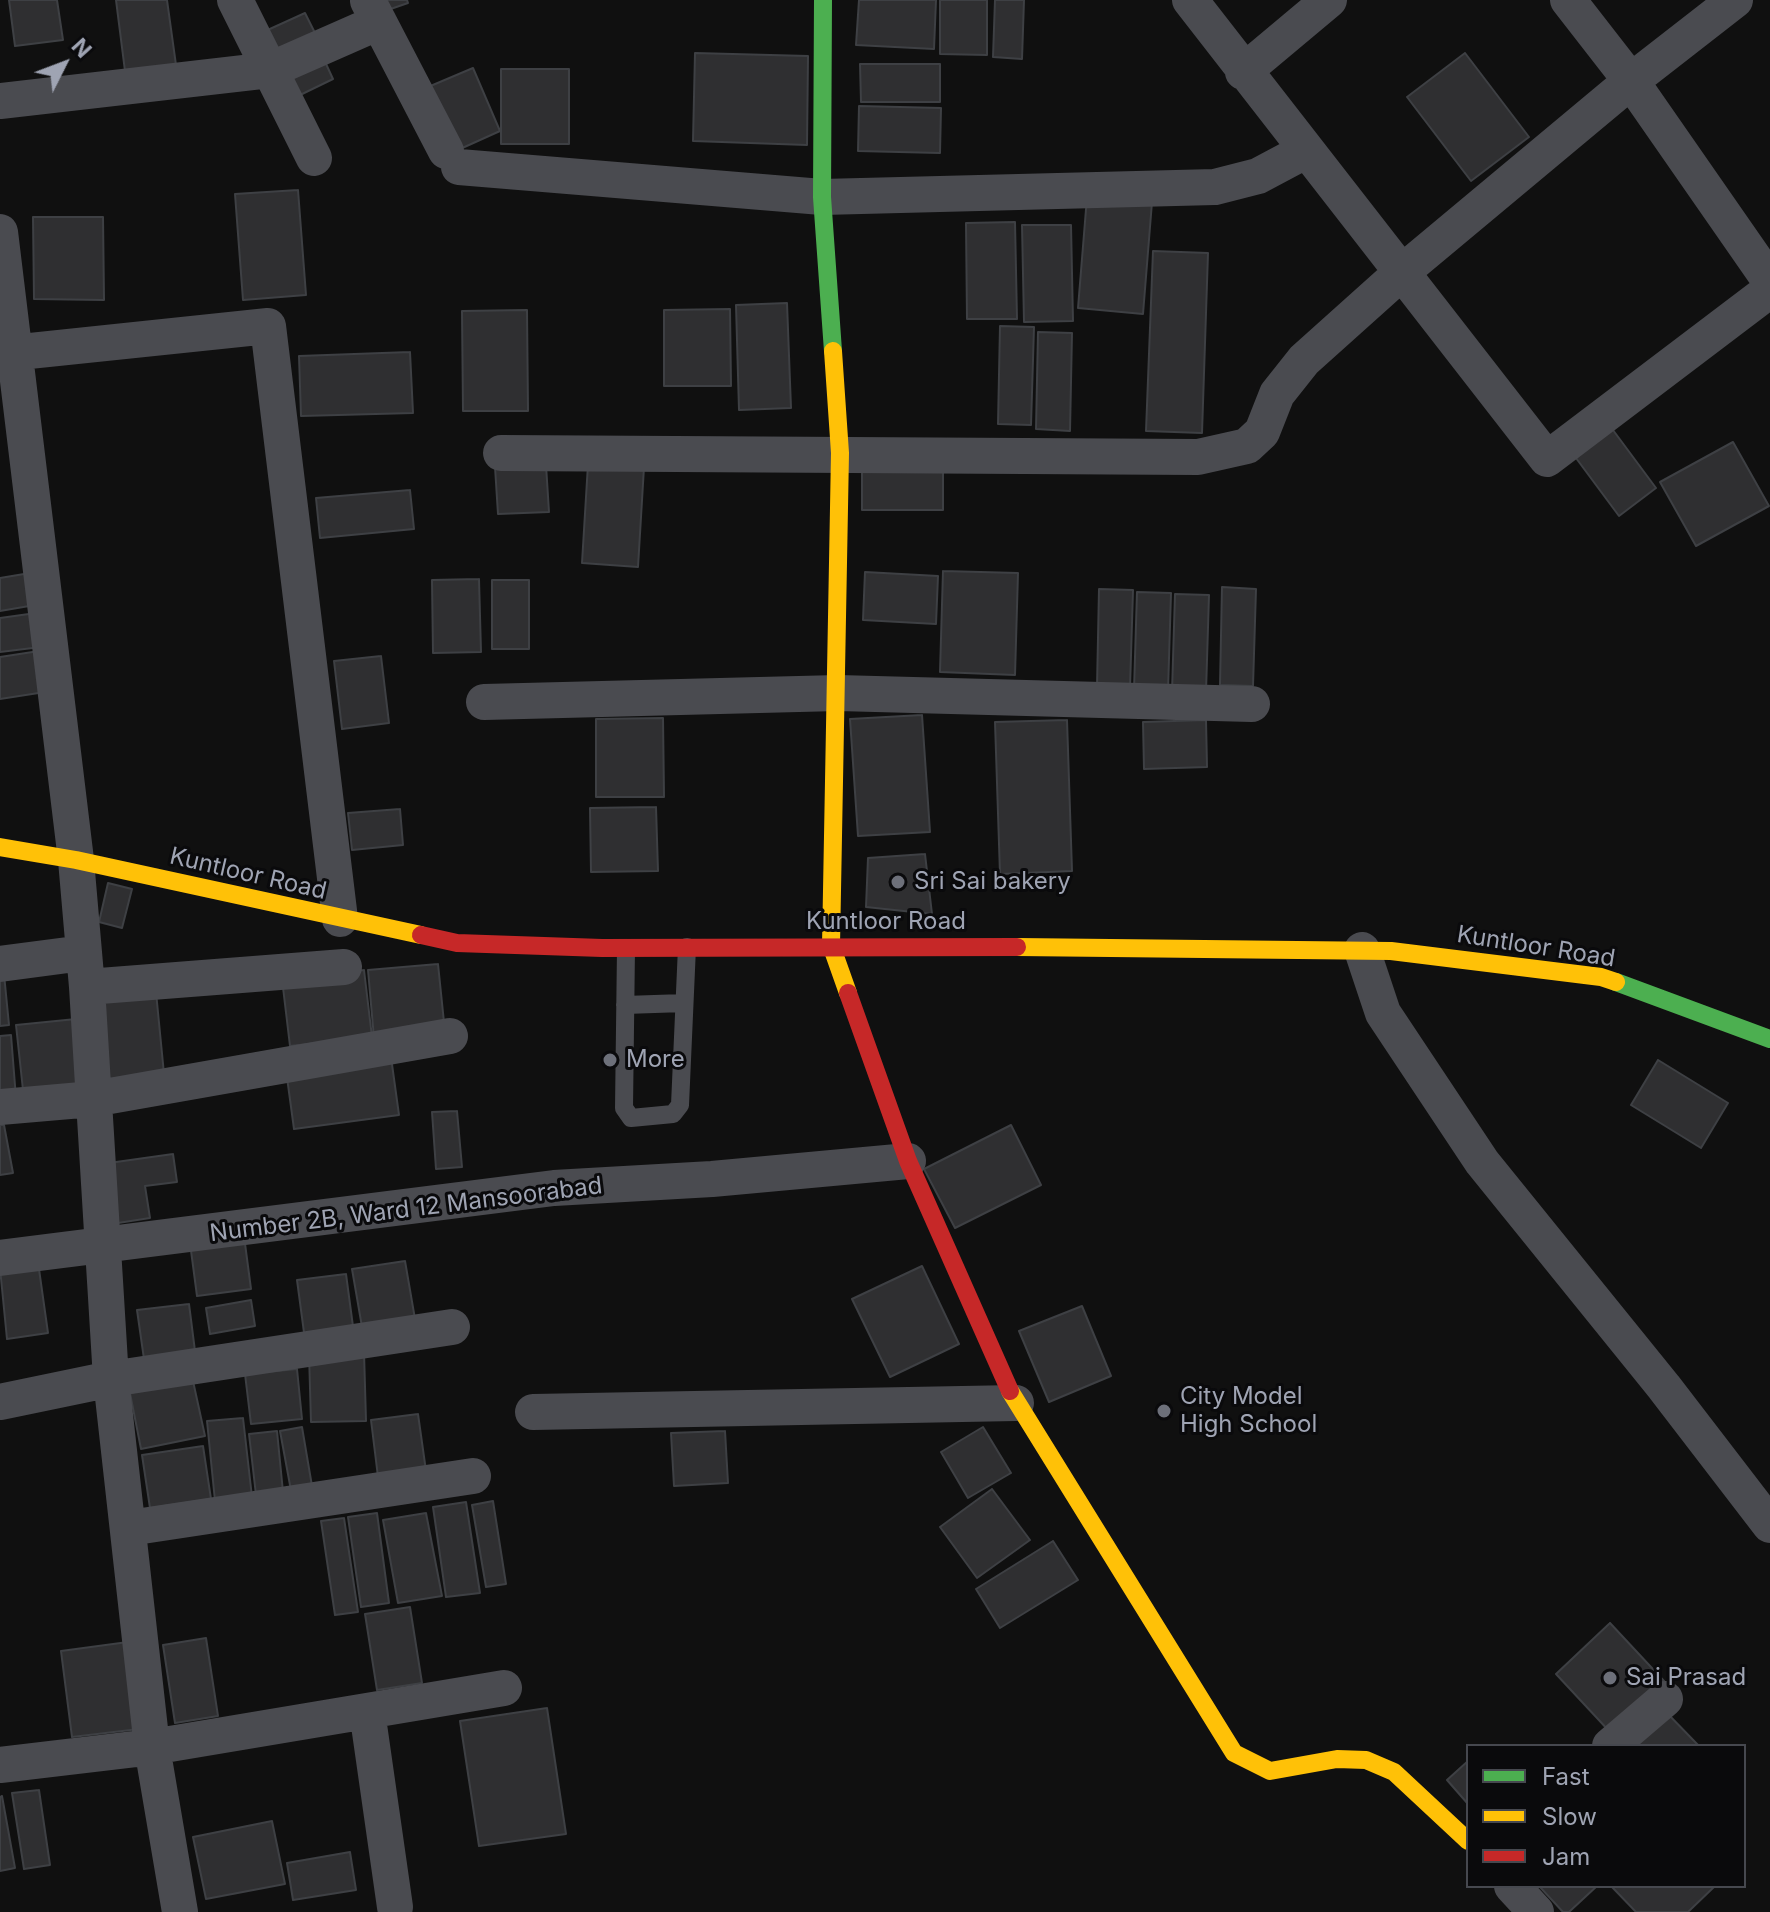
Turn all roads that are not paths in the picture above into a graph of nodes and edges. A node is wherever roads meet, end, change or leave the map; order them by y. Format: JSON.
{"nodes":[{"id":1,"x":235,"y":0,"type":"edge"},
{"id":2,"x":823,"y":0,"type":"edge"},
{"id":3,"x":1190,"y":0,"type":"edge"},
{"id":4,"x":1329,"y":0,"type":"edge"},
{"id":5,"x":1568,"y":0,"type":"edge"},
{"id":6,"x":1735,"y":0,"type":"edge"},
{"id":7,"x":373,"y":11,"type":"edge"},
{"id":8,"x":270,"y":70,"type":"junction"},
{"id":9,"x":1243,"y":72,"type":"junction"},
{"id":10,"x":1631,"y":81,"type":"junction"},
{"id":11,"x":0,"y":101,"type":"edge"},
{"id":12,"x":1305,"y":151,"type":"junction"},
{"id":13,"x":314,"y":158,"type":"dead end"},
{"id":14,"x":822,"y":197,"type":"junction"},
{"id":15,"x":0,"y":232,"type":"edge"},
{"id":16,"x":1401,"y":273,"type":"junction"},
{"id":17,"x":1770,"y":281,"type":"edge"},
{"id":18,"x":1770,"y":290,"type":"edge"},
{"id":19,"x":7,"y":353,"type":"edge"},
{"id":20,"x":501,"y":453,"type":"dead end"},
{"id":21,"x":840,"y":453,"type":"junction"},
{"id":22,"x":838,"y":693,"type":"junction"},
{"id":23,"x":484,"y":702,"type":"dead end"},
{"id":24,"x":1252,"y":704,"type":"dead end"},
{"id":25,"x":0,"y":847,"type":"edge"},
{"id":26,"x":76,"y":860,"type":"junction"},
{"id":27,"x":340,"y":919,"type":"junction"},
{"id":28,"x":831,"y":945,"type":"junction"},
{"id":29,"x":626,"y":947,"type":"junction"},
{"id":30,"x":687,"y":947,"type":"junction"},
{"id":31,"x":1362,"y":950,"type":"junction"},
{"id":32,"x":0,"y":964,"type":"edge"},
{"id":33,"x":344,"y":967,"type":"dead end"},
{"id":34,"x":85,"y":970,"type":"junction"},
{"id":35,"x":684,"y":1003,"type":"junction"},
{"id":36,"x":625,"y":1005,"type":"junction"},
{"id":37,"x":450,"y":1036,"type":"dead end"},
{"id":38,"x":1770,"y":1039,"type":"edge"},
{"id":39,"x":93,"y":1099,"type":"junction"},
{"id":40,"x":0,"y":1107,"type":"edge"},
{"id":41,"x":908,"y":1161,"type":"junction"},
{"id":42,"x":104,"y":1248,"type":"junction"},
{"id":43,"x":0,"y":1258,"type":"edge"},
{"id":44,"x":452,"y":1327,"type":"dead end"},
{"id":45,"x":111,"y":1379,"type":"junction"},
{"id":46,"x":0,"y":1402,"type":"edge"},
{"id":47,"x":1016,"y":1403,"type":"junction"},
{"id":48,"x":533,"y":1412,"type":"dead end"},
{"id":49,"x":473,"y":1476,"type":"dead end"},
{"id":50,"x":1770,"y":1525,"type":"edge"},
{"id":51,"x":129,"y":1528,"type":"junction"},
{"id":52,"x":504,"y":1688,"type":"dead end"},
{"id":53,"x":1665,"y":1699,"type":"dead end"},
{"id":54,"x":367,"y":1711,"type":"junction"},
{"id":55,"x":1612,"y":1744,"type":"edge"},
{"id":56,"x":152,"y":1747,"type":"junction"},
{"id":57,"x":0,"y":1765,"type":"edge"},
{"id":58,"x":1466,"y":1839,"type":"edge"},
{"id":59,"x":1514,"y":1888,"type":"edge"},
{"id":60,"x":395,"y":1907,"type":"dead end"},
{"id":61,"x":180,"y":1912,"type":"edge"},
{"id":62,"x":1536,"y":1912,"type":"edge"}],
"edges":[{"from":1,"to":8,"type":"street"},
{"from":2,"to":14,"type":"street"},
{"from":3,"to":9,"type":"street"},
{"from":4,"to":9,"type":"street"},
{"from":5,"to":10,"type":"street"},
{"from":6,"to":10,"type":"street"},
{"from":7,"to":8,"type":"street"},
{"from":7,"to":14,"type":"street"},
{"from":8,"to":11,"type":"street"},
{"from":8,"to":13,"type":"street"},
{"from":9,"to":12,"type":"street"},
{"from":10,"to":16,"type":"street"},
{"from":10,"to":17,"type":"street"},
{"from":12,"to":14,"type":"street"},
{"from":12,"to":16,"type":"street"},
{"from":14,"to":21,"type":"street"},
{"from":15,"to":19,"type":"street"},
{"from":16,"to":18,"type":"street"},
{"from":16,"to":21,"type":"street"},
{"from":19,"to":26,"type":"street"},
{"from":19,"to":27,"type":"street"},
{"from":20,"to":21,"type":"street"},
{"from":21,"to":22,"type":"street"},
{"from":22,"to":23,"type":"street"},
{"from":22,"to":24,"type":"street"},
{"from":22,"to":28,"type":"street"},
{"from":25,"to":26,"type":"street","name":"Kuntloor Road"},
{"from":26,"to":27,"type":"street","name":"Kuntloor Road"},
{"from":26,"to":34,"type":"street"},
{"from":27,"to":29,"type":"street","name":"Kuntloor Road"},
{"from":28,"to":30,"type":"street","name":"Kuntloor Road"},
{"from":28,"to":31,"type":"street","name":"Kuntloor Road"},
{"from":28,"to":41,"type":"street"},
{"from":29,"to":30,"type":"street","name":"Kuntloor Road"},
{"from":29,"to":36,"type":"lane"},
{"from":30,"to":35,"type":"lane"},
{"from":31,"to":38,"type":"street","name":"Kuntloor Road"},
{"from":31,"to":50,"type":"street"},
{"from":32,"to":34,"type":"street"},
{"from":33,"to":34,"type":"street"},
{"from":34,"to":39,"type":"street"},
{"from":35,"to":36,"type":"lane"},
{"from":35,"to":36,"type":"lane"},
{"from":37,"to":39,"type":"street"},
{"from":39,"to":40,"type":"street"},
{"from":39,"to":42,"type":"street"},
{"from":41,"to":42,"type":"street","name":"Number 2B, Ward 12 Mansoorabad"},
{"from":41,"to":47,"type":"street"},
{"from":42,"to":43,"type":"street","name":"Number 2B, Ward 12 Mansoorabad"},
{"from":42,"to":45,"type":"street"},
{"from":44,"to":45,"type":"street"},
{"from":45,"to":46,"type":"street"},
{"from":45,"to":51,"type":"street"},
{"from":47,"to":48,"type":"street"},
{"from":47,"to":58,"type":"street"},
{"from":49,"to":51,"type":"street"},
{"from":51,"to":56,"type":"street"},
{"from":52,"to":54,"type":"street"},
{"from":53,"to":55,"type":"street"},
{"from":54,"to":56,"type":"street"},
{"from":54,"to":60,"type":"street"},
{"from":56,"to":57,"type":"street"},
{"from":56,"to":61,"type":"street"},
{"from":59,"to":62,"type":"street"}]}
